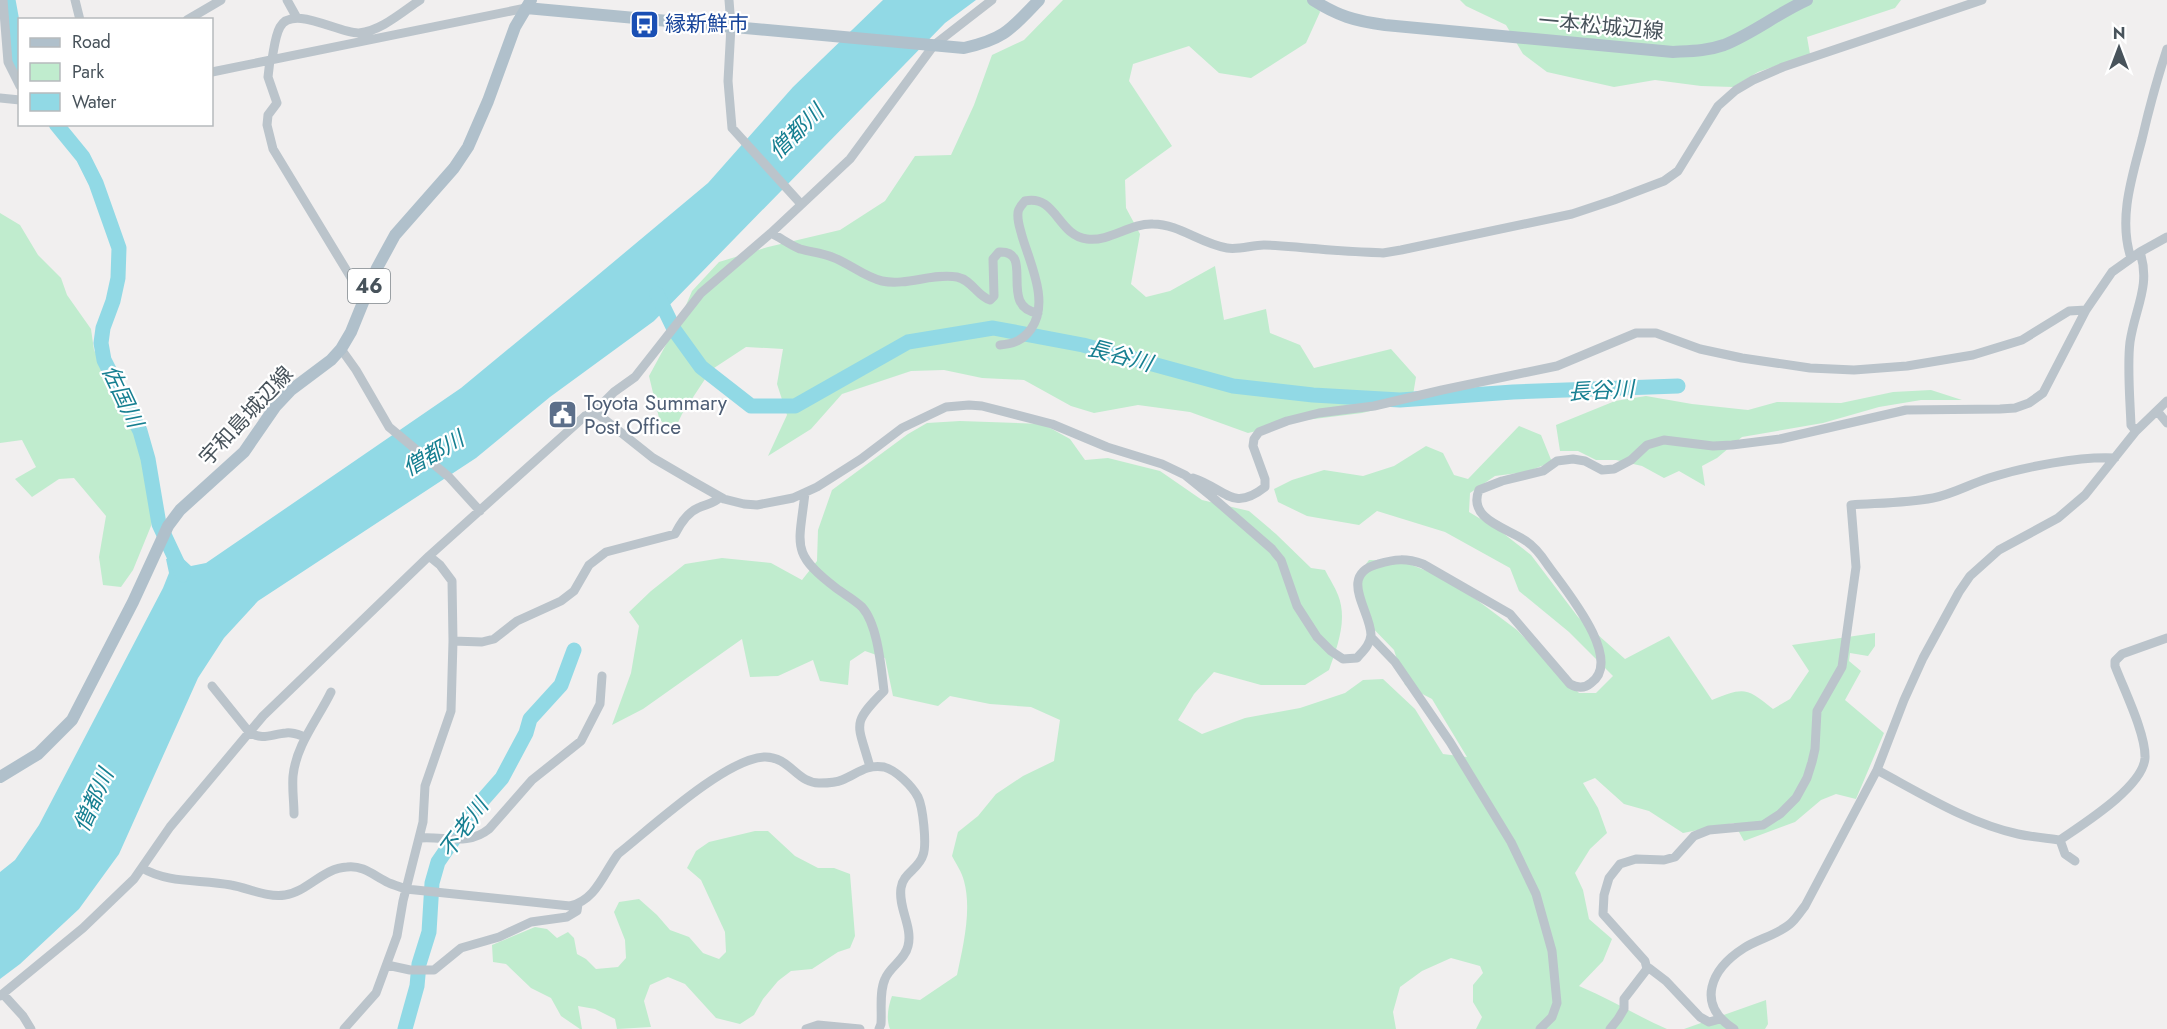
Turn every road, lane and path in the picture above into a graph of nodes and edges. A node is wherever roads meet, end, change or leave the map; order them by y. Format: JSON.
{"nodes":[{"id":1,"x":3,"y":0,"type":"edge"},
{"id":2,"x":75,"y":0,"type":"edge"},
{"id":3,"x":221,"y":0,"type":"edge"},
{"id":4,"x":420,"y":0,"type":"edge"},
{"id":5,"x":729,"y":0,"type":"edge"},
{"id":6,"x":992,"y":0,"type":"edge"},
{"id":7,"x":1039,"y":0,"type":"edge"},
{"id":8,"x":1313,"y":0,"type":"edge"},
{"id":9,"x":1807,"y":0,"type":"edge"},
{"id":10,"x":1982,"y":0,"type":"edge"},
{"id":11,"x":290,"y":1,"type":"edge"},
{"id":12,"x":528,"y":4,"type":"edge"},
{"id":13,"x":80,"y":18,"type":"edge"},
{"id":14,"x":191,"y":18,"type":"edge"},
{"id":15,"x":297,"y":18,"type":"junction"},
{"id":16,"x":731,"y":26,"type":"junction"},
{"id":17,"x":934,"y":45,"type":"junction"},
{"id":18,"x":2167,"y":49,"type":"edge"},
{"id":19,"x":271,"y":59,"type":"junction"},
{"id":20,"x":213,"y":72,"type":"edge"},
{"id":21,"x":18,"y":82,"type":"edge"},
{"id":22,"x":0,"y":98,"type":"edge"},
{"id":23,"x":18,"y":100,"type":"edge"},
{"id":24,"x":801,"y":204,"type":"junction"},
{"id":25,"x":771,"y":233,"type":"junction"},
{"id":26,"x":2167,"y":237,"type":"edge"},
{"id":27,"x":2140,"y":252,"type":"junction"},
{"id":28,"x":2130,"y":258,"type":"junction"},
{"id":29,"x":367,"y":293,"type":"junction"},
{"id":30,"x":2086,"y":310,"type":"junction"},
{"id":31,"x":1038,"y":313,"type":"junction"},
{"id":32,"x":1000,"y":345,"type":"dead end"},
{"id":33,"x":341,"y":349,"type":"junction"},
{"id":34,"x":2167,"y":401,"type":"edge"},
{"id":35,"x":2158,"y":412,"type":"junction"},
{"id":36,"x":593,"y":413,"type":"junction"},
{"id":37,"x":2167,"y":423,"type":"edge"},
{"id":38,"x":2136,"y":431,"type":"junction"},
{"id":39,"x":2115,"y":458,"type":"junction"},
{"id":40,"x":1185,"y":475,"type":"junction"},
{"id":41,"x":805,"y":493,"type":"junction"},
{"id":42,"x":720,"y":497,"type":"junction"},
{"id":43,"x":480,"y":511,"type":"junction"},
{"id":44,"x":429,"y":556,"type":"junction"},
{"id":45,"x":1371,"y":637,"type":"junction"},
{"id":46,"x":2167,"y":638,"type":"edge"},
{"id":47,"x":453,"y":641,"type":"junction"},
{"id":48,"x":602,"y":676,"type":"dead end"},
{"id":49,"x":212,"y":686,"type":"dead end"},
{"id":50,"x":331,"y":692,"type":"dead end"},
{"id":51,"x":249,"y":732,"type":"junction"},
{"id":52,"x":305,"y":737,"type":"junction"},
{"id":53,"x":870,"y":767,"type":"junction"},
{"id":54,"x":1877,"y":770,"type":"junction"},
{"id":55,"x":0,"y":777,"type":"edge"},
{"id":56,"x":294,"y":814,"type":"dead end"},
{"id":57,"x":420,"y":838,"type":"junction"},
{"id":58,"x":2060,"y":840,"type":"junction"},
{"id":59,"x":2075,"y":861,"type":"dead end"},
{"id":60,"x":142,"y":868,"type":"junction"},
{"id":61,"x":406,"y":889,"type":"junction"},
{"id":62,"x":578,"y":904,"type":"junction"},
{"id":63,"x":387,"y":965,"type":"junction"},
{"id":64,"x":1647,"y":969,"type":"junction"},
{"id":65,"x":1,"y":995,"type":"edge"},
{"id":66,"x":1720,"y":1019,"type":"junction"},
{"id":67,"x":31,"y":1029,"type":"edge"},
{"id":68,"x":344,"y":1029,"type":"edge"},
{"id":69,"x":806,"y":1029,"type":"edge"},
{"id":70,"x":860,"y":1029,"type":"edge"},
{"id":71,"x":879,"y":1029,"type":"edge"},
{"id":72,"x":1540,"y":1029,"type":"edge"},
{"id":73,"x":1610,"y":1029,"type":"edge"},
{"id":74,"x":1734,"y":1029,"type":"edge"}],
"edges":[{"from":1,"to":21,"type":"street"},
{"from":2,"to":13,"type":"street"},
{"from":3,"to":14,"type":"street"},
{"from":4,"to":15,"type":"street"},
{"from":5,"to":16,"type":"street"},
{"from":6,"to":17,"type":"street"},
{"from":7,"to":17,"type":"main road"},
{"from":8,"to":9,"type":"main road","name":"一本松城辺線"},
{"from":10,"to":31,"type":"street"},
{"from":11,"to":15,"type":"street"},
{"from":12,"to":16,"type":"main road"},
{"from":12,"to":19,"type":"street"},
{"from":12,"to":29,"type":"main road","name":"宇和島城辺線","number":"46"},
{"from":15,"to":19,"type":"street"},
{"from":16,"to":17,"type":"main road"},
{"from":16,"to":24,"type":"street"},
{"from":17,"to":24,"type":"street"},
{"from":18,"to":28,"type":"street"},
{"from":19,"to":20,"type":"street"},
{"from":19,"to":29,"type":"street"},
{"from":22,"to":23,"type":"street"},
{"from":24,"to":25,"type":"street"},
{"from":25,"to":31,"type":"street"},
{"from":25,"to":36,"type":"street"},
{"from":26,"to":27,"type":"street"},
{"from":27,"to":28,"type":"street"},
{"from":27,"to":38,"type":"street"},
{"from":28,"to":30,"type":"street"},
{"from":29,"to":33,"type":"main road","name":"宇和島城辺線","number":"46"},
{"from":30,"to":40,"type":"street"},
{"from":30,"to":45,"type":"street"},
{"from":31,"to":32,"type":"street"},
{"from":33,"to":43,"type":"street"},
{"from":33,"to":55,"type":"main road","name":"宇和島城辺線","number":"46"},
{"from":34,"to":35,"type":"street"},
{"from":35,"to":37,"type":"street"},
{"from":35,"to":38,"type":"street"},
{"from":36,"to":42,"type":"street"},
{"from":36,"to":43,"type":"street"},
{"from":38,"to":39,"type":"street"},
{"from":39,"to":54,"type":"street"},
{"from":39,"to":64,"type":"street"},
{"from":40,"to":41,"type":"street"},
{"from":40,"to":45,"type":"street"},
{"from":41,"to":42,"type":"street"},
{"from":41,"to":53,"type":"street"},
{"from":42,"to":47,"type":"street"},
{"from":43,"to":44,"type":"street"},
{"from":44,"to":47,"type":"street"},
{"from":44,"to":51,"type":"street"},
{"from":45,"to":72,"type":"street"},
{"from":46,"to":58,"type":"street"},
{"from":47,"to":57,"type":"street"},
{"from":48,"to":57,"type":"street"},
{"from":49,"to":51,"type":"street"},
{"from":50,"to":52,"type":"street"},
{"from":51,"to":52,"type":"street"},
{"from":51,"to":60,"type":"street"},
{"from":52,"to":56,"type":"street"},
{"from":53,"to":62,"type":"street"},
{"from":53,"to":71,"type":"street"},
{"from":54,"to":58,"type":"street"},
{"from":54,"to":66,"type":"street"},
{"from":57,"to":61,"type":"street"},
{"from":58,"to":59,"type":"street"},
{"from":60,"to":61,"type":"street"},
{"from":60,"to":65,"type":"street"},
{"from":61,"to":62,"type":"street"},
{"from":61,"to":63,"type":"street"},
{"from":62,"to":63,"type":"street"},
{"from":63,"to":68,"type":"street"},
{"from":64,"to":66,"type":"street"},
{"from":64,"to":73,"type":"street"},
{"from":65,"to":67,"type":"street"},
{"from":66,"to":74,"type":"street"},
{"from":69,"to":70,"type":"street"}]}
